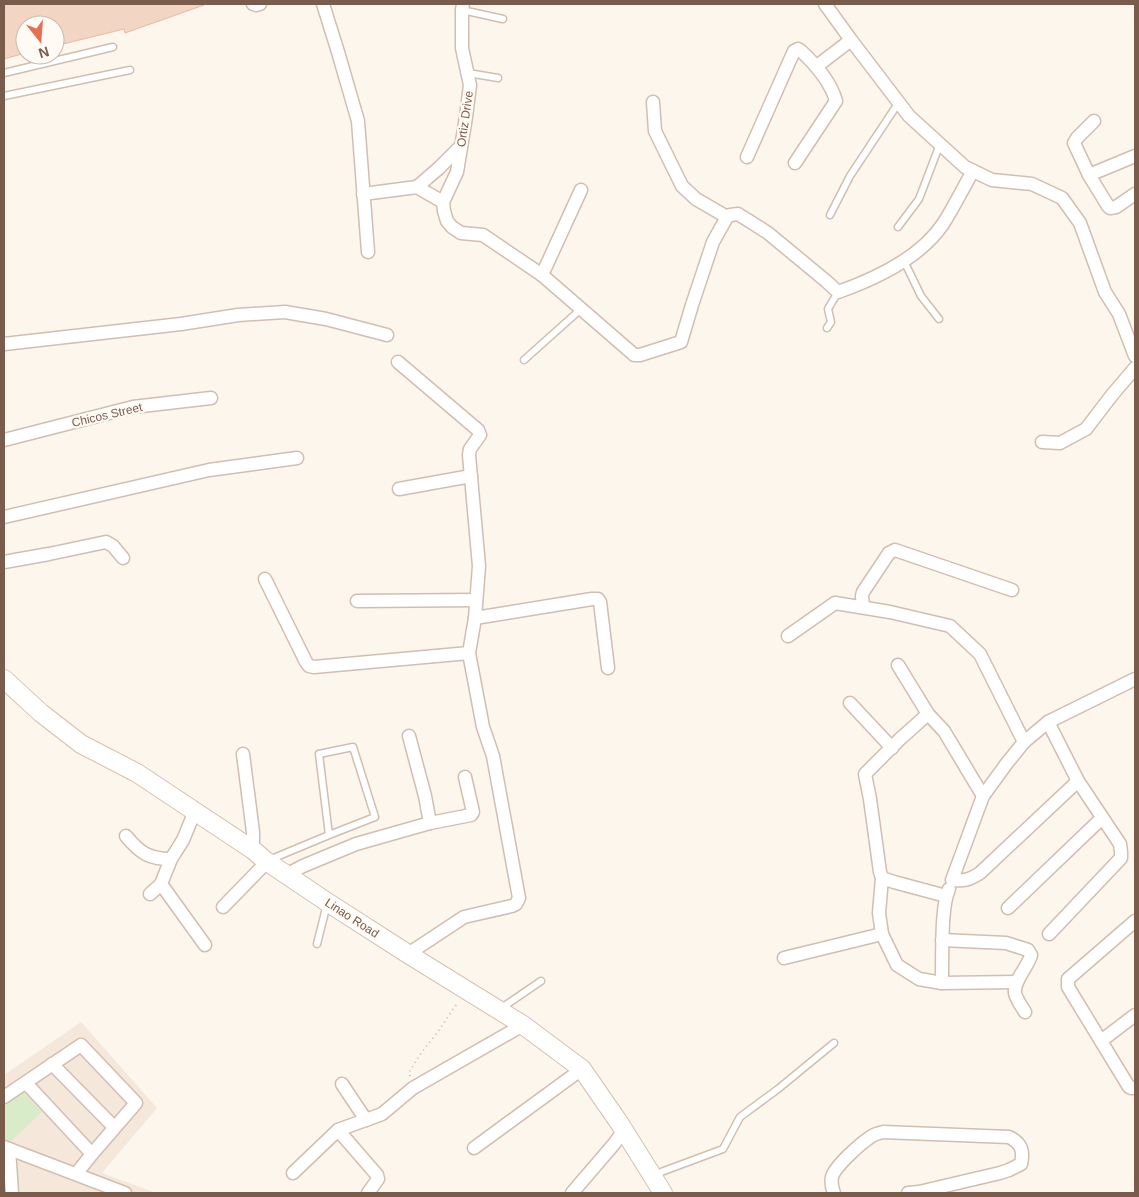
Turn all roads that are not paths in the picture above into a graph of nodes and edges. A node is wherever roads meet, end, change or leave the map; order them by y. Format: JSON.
{"nodes":[{"id":1,"x":253,"y":4,"type":"edge"},
{"id":2,"x":260,"y":4,"type":"edge"},
{"id":3,"x":323,"y":4,"type":"edge"},
{"id":4,"x":825,"y":4,"type":"edge"},
{"id":5,"x":462,"y":7,"type":"edge"},
{"id":6,"x":503,"y":19,"type":"dead end"},
{"id":7,"x":851,"y":40,"type":"junction"},
{"id":8,"x":113,"y":47,"type":"dead end"},
{"id":9,"x":817,"y":66,"type":"junction"},
{"id":10,"x":130,"y":70,"type":"dead end"},
{"id":11,"x":4,"y":73,"type":"edge"},
{"id":12,"x":467,"y":73,"type":"junction"},
{"id":13,"x":498,"y":78,"type":"dead end"},
{"id":14,"x":4,"y":96,"type":"edge"},
{"id":15,"x":653,"y":102,"type":"dead end"},
{"id":16,"x":898,"y":102,"type":"junction"},
{"id":17,"x":1094,"y":121,"type":"dead end"},
{"id":18,"x":940,"y":144,"type":"junction"},
{"id":19,"x":461,"y":146,"type":"junction"},
{"id":20,"x":1135,"y":156,"type":"edge"},
{"id":21,"x":747,"y":157,"type":"dead end"},
{"id":22,"x":795,"y":164,"type":"dead end"},
{"id":23,"x":439,"y":168,"type":"junction"},
{"id":24,"x":973,"y":171,"type":"junction"},
{"id":25,"x":1088,"y":174,"type":"junction"},
{"id":26,"x":417,"y":187,"type":"junction"},
{"id":27,"x":581,"y":190,"type":"dead end"},
{"id":28,"x":363,"y":194,"type":"junction"},
{"id":29,"x":1135,"y":194,"type":"edge"},
{"id":30,"x":445,"y":198,"type":"junction"},
{"id":31,"x":830,"y":215,"type":"dead end"},
{"id":32,"x":727,"y":218,"type":"junction"},
{"id":33,"x":898,"y":227,"type":"dead end"},
{"id":34,"x":368,"y":252,"type":"dead end"},
{"id":35,"x":904,"y":261,"type":"junction"},
{"id":36,"x":542,"y":275,"type":"junction"},
{"id":37,"x":838,"y":292,"type":"junction"},
{"id":38,"x":581,"y":309,"type":"junction"},
{"id":39,"x":939,"y":319,"type":"dead end"},
{"id":40,"x":827,"y":328,"type":"dead end"},
{"id":41,"x":387,"y":334,"type":"dead end"},
{"id":42,"x":4,"y":344,"type":"edge"},
{"id":43,"x":1135,"y":356,"type":"edge"},
{"id":44,"x":524,"y":360,"type":"dead end"},
{"id":45,"x":398,"y":362,"type":"dead end"},
{"id":46,"x":1135,"y":368,"type":"edge"},
{"id":47,"x":211,"y":398,"type":"dead end"},
{"id":48,"x":4,"y":440,"type":"edge"},
{"id":49,"x":1042,"y":442,"type":"dead end"},
{"id":50,"x":297,"y":458,"type":"dead end"},
{"id":51,"x":471,"y":476,"type":"junction"},
{"id":52,"x":399,"y":488,"type":"dead end"},
{"id":53,"x":4,"y":517,"type":"edge"},
{"id":54,"x":123,"y":558,"type":"dead end"},
{"id":55,"x":4,"y":562,"type":"edge"},
{"id":56,"x":265,"y":579,"type":"dead end"},
{"id":57,"x":1012,"y":590,"type":"dead end"},
{"id":58,"x":476,"y":600,"type":"junction"},
{"id":59,"x":357,"y":601,"type":"dead end"},
{"id":60,"x":863,"y":607,"type":"junction"},
{"id":61,"x":475,"y":618,"type":"junction"},
{"id":62,"x":788,"y":636,"type":"dead end"},
{"id":63,"x":469,"y":653,"type":"junction"},
{"id":64,"x":898,"y":666,"type":"dead end"},
{"id":65,"x":608,"y":668,"type":"dead end"},
{"id":66,"x":4,"y":679,"type":"edge"},
{"id":67,"x":1135,"y":679,"type":"edge"},
{"id":68,"x":850,"y":703,"type":"dead end"},
{"id":69,"x":928,"y":714,"type":"junction"},
{"id":70,"x":1048,"y":722,"type":"junction"},
{"id":71,"x":409,"y":736,"type":"dead end"},
{"id":72,"x":1024,"y":742,"type":"junction"},
{"id":73,"x":892,"y":748,"type":"junction"},
{"id":74,"x":243,"y":754,"type":"dead end"},
{"id":75,"x":465,"y":777,"type":"dead end"},
{"id":76,"x":1078,"y":781,"type":"junction"},
{"id":77,"x":984,"y":796,"type":"junction"},
{"id":78,"x":195,"y":811,"type":"junction"},
{"id":79,"x":1102,"y":818,"type":"junction"},
{"id":80,"x":430,"y":823,"type":"junction"},
{"id":81,"x":330,"y":835,"type":"junction"},
{"id":82,"x":126,"y":836,"type":"dead end"},
{"id":83,"x":260,"y":856,"type":"junction"},
{"id":84,"x":171,"y":859,"type":"junction"},
{"id":85,"x":286,"y":875,"type":"junction"},
{"id":86,"x":882,"y":878,"type":"junction"},
{"id":87,"x":952,"y":880,"type":"junction"},
{"id":88,"x":161,"y":884,"type":"junction"},
{"id":89,"x":150,"y":894,"type":"dead end"},
{"id":90,"x":946,"y":896,"type":"junction"},
{"id":91,"x":327,"y":902,"type":"junction"},
{"id":92,"x":223,"y":907,"type":"dead end"},
{"id":93,"x":1008,"y":908,"type":"dead end"},
{"id":94,"x":1135,"y":921,"type":"edge"},
{"id":95,"x":882,"y":934,"type":"junction"},
{"id":96,"x":1049,"y":934,"type":"dead end"},
{"id":97,"x":942,"y":940,"type":"junction"},
{"id":98,"x":317,"y":944,"type":"dead end"},
{"id":99,"x":204,"y":945,"type":"dead end"},
{"id":100,"x":408,"y":954,"type":"junction"},
{"id":101,"x":784,"y":958,"type":"dead end"},
{"id":102,"x":541,"y":980,"type":"dead end"},
{"id":103,"x":1017,"y":982,"type":"junction"},
{"id":104,"x":942,"y":983,"type":"junction"},
{"id":105,"x":498,"y":1010,"type":"junction"},
{"id":106,"x":1025,"y":1012,"type":"dead end"},
{"id":107,"x":1135,"y":1015,"type":"edge"},
{"id":108,"x":523,"y":1025,"type":"junction"},
{"id":109,"x":1101,"y":1041,"type":"junction"},
{"id":110,"x":834,"y":1043,"type":"dead end"},
{"id":111,"x":52,"y":1064,"type":"junction"},
{"id":112,"x":582,"y":1069,"type":"junction"},
{"id":113,"x":26,"y":1083,"type":"junction"},
{"id":114,"x":342,"y":1084,"type":"dead end"},
{"id":115,"x":1135,"y":1088,"type":"edge"},
{"id":116,"x":4,"y":1097,"type":"edge"},
{"id":117,"x":366,"y":1120,"type":"junction"},
{"id":118,"x":114,"y":1127,"type":"junction"},
{"id":119,"x":338,"y":1130,"type":"junction"},
{"id":120,"x":624,"y":1130,"type":"junction"},
{"id":121,"x":6,"y":1148,"type":"edge"},
{"id":122,"x":474,"y":1148,"type":"dead end"},
{"id":123,"x":92,"y":1154,"type":"junction"},
{"id":124,"x":293,"y":1173,"type":"dead end"},
{"id":125,"x":76,"y":1174,"type":"junction"},
{"id":126,"x":652,"y":1175,"type":"junction"},
{"id":127,"x":14,"y":1192,"type":"edge"},
{"id":128,"x":125,"y":1193,"type":"edge"},
{"id":129,"x":368,"y":1193,"type":"edge"},
{"id":130,"x":572,"y":1193,"type":"edge"},
{"id":131,"x":663,"y":1193,"type":"edge"},
{"id":132,"x":834,"y":1193,"type":"edge"},
{"id":133,"x":908,"y":1193,"type":"edge"}],
"edges":[{"from":1,"to":2,"type":"street"},
{"from":3,"to":28,"type":"street"},
{"from":4,"to":7,"type":"street"},
{"from":5,"to":6,"type":"lane"},
{"from":5,"to":12,"type":"street","name":"Ortiz Drive"},
{"from":7,"to":9,"type":"street"},
{"from":7,"to":16,"type":"street"},
{"from":8,"to":11,"type":"lane"},
{"from":9,"to":21,"type":"street"},
{"from":9,"to":22,"type":"street"},
{"from":10,"to":14,"type":"lane"},
{"from":12,"to":13,"type":"lane"},
{"from":12,"to":19,"type":"street","name":"Ortiz Drive"},
{"from":15,"to":32,"type":"street"},
{"from":16,"to":18,"type":"street"},
{"from":16,"to":31,"type":"lane"},
{"from":17,"to":25,"type":"street"},
{"from":18,"to":24,"type":"street"},
{"from":18,"to":33,"type":"lane"},
{"from":19,"to":23,"type":"street"},
{"from":19,"to":30,"type":"street","name":"Ortiz Drive"},
{"from":20,"to":25,"type":"street"},
{"from":23,"to":26,"type":"street"},
{"from":23,"to":30,"type":"street"},
{"from":24,"to":35,"type":"street"},
{"from":24,"to":43,"type":"street"},
{"from":25,"to":29,"type":"street"},
{"from":26,"to":28,"type":"street"},
{"from":26,"to":30,"type":"street"},
{"from":27,"to":36,"type":"street"},
{"from":28,"to":34,"type":"street"},
{"from":30,"to":36,"type":"street"},
{"from":32,"to":37,"type":"street"},
{"from":32,"to":38,"type":"street"},
{"from":35,"to":37,"type":"street"},
{"from":35,"to":39,"type":"lane"},
{"from":36,"to":38,"type":"street"},
{"from":37,"to":40,"type":"lane"},
{"from":38,"to":44,"type":"lane"},
{"from":41,"to":42,"type":"street"},
{"from":45,"to":51,"type":"street"},
{"from":46,"to":49,"type":"street"},
{"from":47,"to":48,"type":"street","name":"Chicos Street"},
{"from":50,"to":53,"type":"street"},
{"from":51,"to":52,"type":"street"},
{"from":51,"to":58,"type":"street"},
{"from":54,"to":55,"type":"street"},
{"from":56,"to":63,"type":"street"},
{"from":57,"to":60,"type":"street"},
{"from":58,"to":59,"type":"street"},
{"from":58,"to":61,"type":"street"},
{"from":60,"to":62,"type":"street"},
{"from":60,"to":72,"type":"street"},
{"from":61,"to":63,"type":"street"},
{"from":61,"to":65,"type":"street"},
{"from":63,"to":100,"type":"street"},
{"from":64,"to":69,"type":"street"},
{"from":66,"to":78,"type":"street","name":"Linao Road"},
{"from":67,"to":70,"type":"street"},
{"from":68,"to":73,"type":"street"},
{"from":69,"to":73,"type":"street"},
{"from":69,"to":77,"type":"street"},
{"from":70,"to":72,"type":"street"},
{"from":70,"to":76,"type":"street"},
{"from":71,"to":80,"type":"street"},
{"from":72,"to":77,"type":"street"},
{"from":73,"to":86,"type":"street"},
{"from":74,"to":83,"type":"street"},
{"from":75,"to":80,"type":"street"},
{"from":76,"to":79,"type":"street"},
{"from":76,"to":87,"type":"street"},
{"from":77,"to":87,"type":"street"},
{"from":78,"to":83,"type":"street","name":"Linao Road"},
{"from":78,"to":84,"type":"street"},
{"from":79,"to":93,"type":"street"},
{"from":79,"to":96,"type":"street"},
{"from":80,"to":85,"type":"street"},
{"from":81,"to":81,"type":"lane"},
{"from":81,"to":83,"type":"lane"},
{"from":82,"to":84,"type":"street"},
{"from":83,"to":85,"type":"street","name":"Linao Road"},
{"from":83,"to":92,"type":"street"},
{"from":84,"to":88,"type":"street"},
{"from":85,"to":91,"type":"street","name":"Linao Road"},
{"from":86,"to":90,"type":"street"},
{"from":86,"to":95,"type":"street"},
{"from":87,"to":90,"type":"street"},
{"from":88,"to":89,"type":"street"},
{"from":88,"to":99,"type":"street"},
{"from":90,"to":97,"type":"street"},
{"from":91,"to":98,"type":"lane"},
{"from":91,"to":100,"type":"street","name":"Linao Road"},
{"from":94,"to":109,"type":"street"},
{"from":95,"to":101,"type":"street"},
{"from":95,"to":104,"type":"street"},
{"from":97,"to":103,"type":"street"},
{"from":97,"to":104,"type":"street"},
{"from":100,"to":105,"type":"street","name":"Linao Road"},
{"from":102,"to":105,"type":"lane"},
{"from":103,"to":104,"type":"street"},
{"from":103,"to":106,"type":"street"},
{"from":105,"to":108,"type":"street","name":"Linao Road"},
{"from":107,"to":109,"type":"street"},
{"from":108,"to":112,"type":"street","name":"Linao Road"},
{"from":108,"to":117,"type":"street"},
{"from":109,"to":115,"type":"street"},
{"from":110,"to":126,"type":"lane"},
{"from":111,"to":113,"type":"street"},
{"from":111,"to":118,"type":"street"},
{"from":111,"to":118,"type":"street"},
{"from":112,"to":120,"type":"street","name":"Linao Road"},
{"from":112,"to":122,"type":"street"},
{"from":113,"to":116,"type":"street"},
{"from":113,"to":123,"type":"street"},
{"from":114,"to":117,"type":"street"},
{"from":117,"to":119,"type":"street"},
{"from":118,"to":123,"type":"street"},
{"from":119,"to":124,"type":"street"},
{"from":119,"to":129,"type":"street"},
{"from":120,"to":126,"type":"street","name":"Linao Road"},
{"from":120,"to":130,"type":"street"},
{"from":121,"to":125,"type":"street"},
{"from":121,"to":127,"type":"street"},
{"from":123,"to":125,"type":"street"},
{"from":125,"to":128,"type":"street"},
{"from":126,"to":131,"type":"street","name":"Linao Road"},
{"from":132,"to":133,"type":"street"}]}
